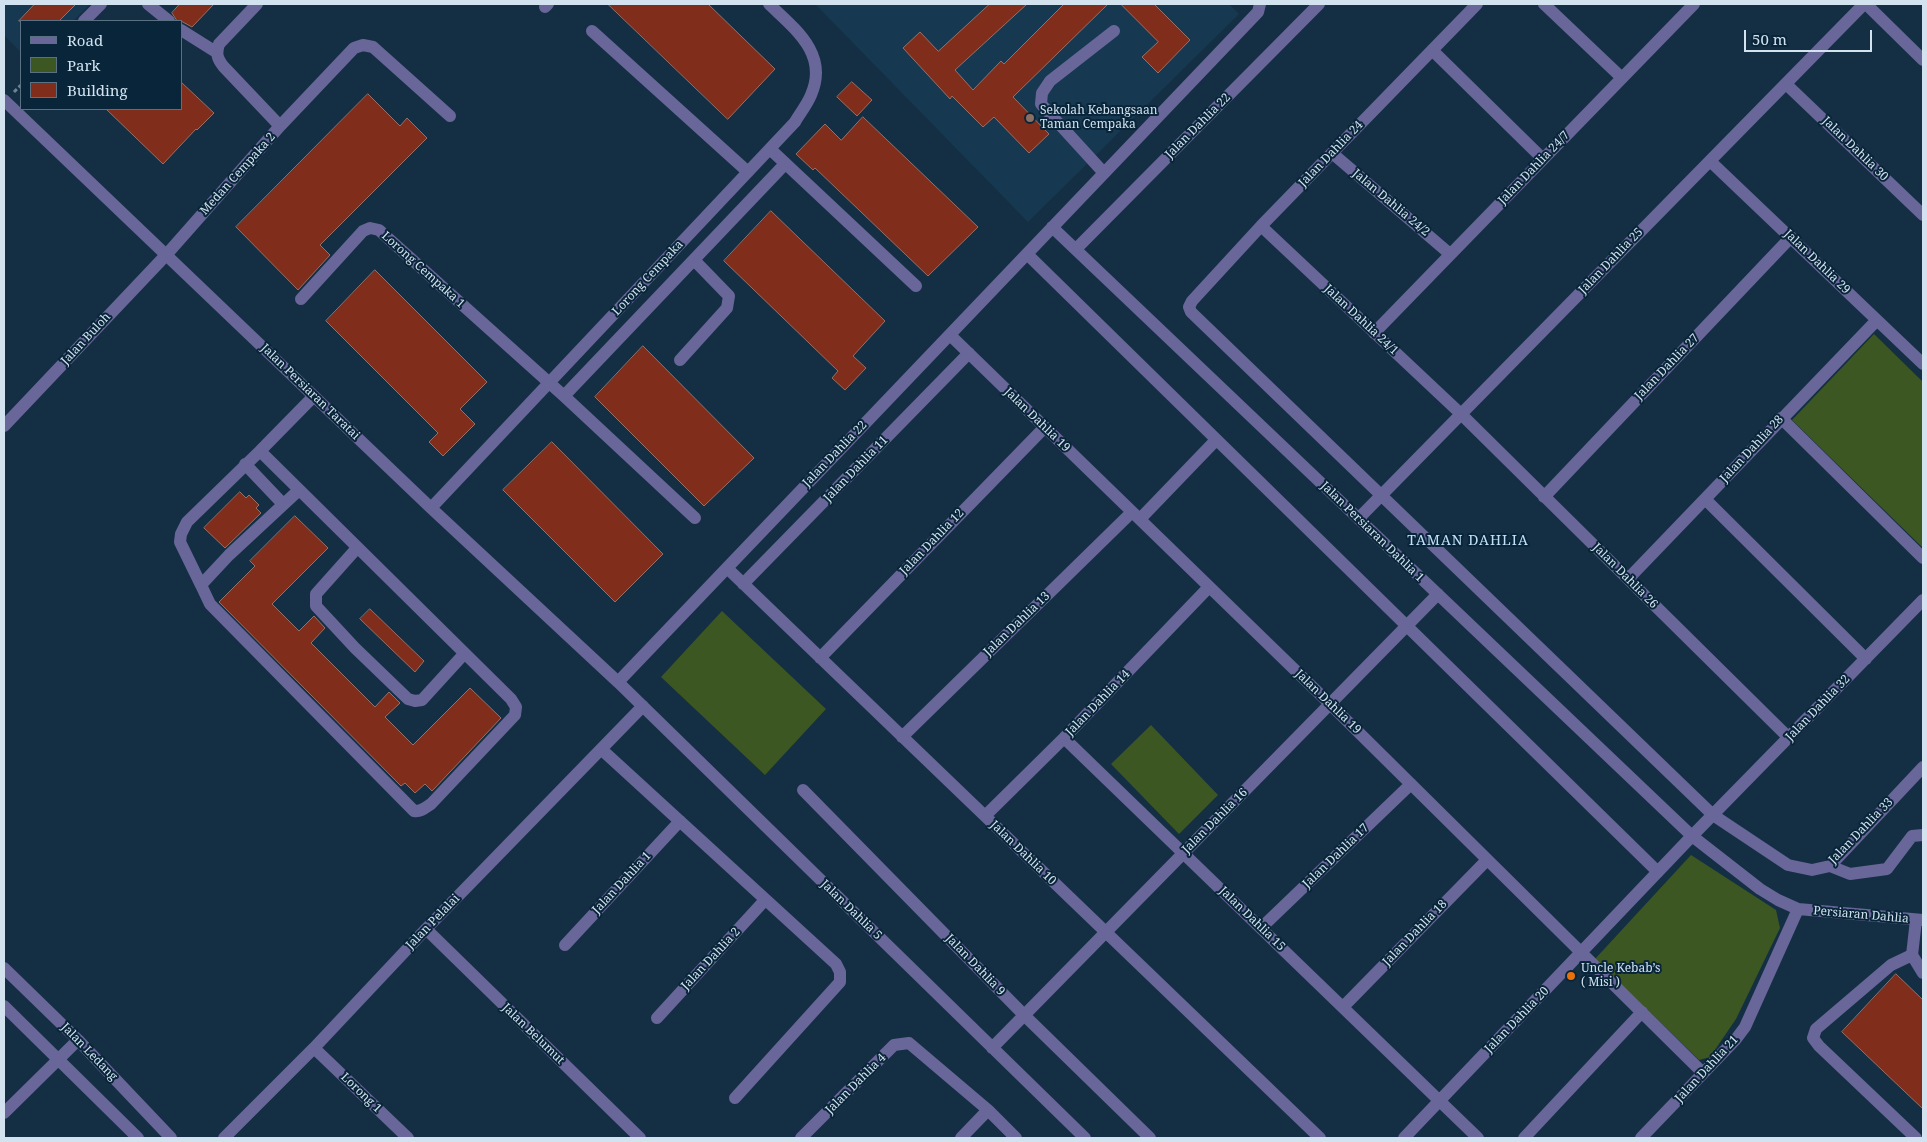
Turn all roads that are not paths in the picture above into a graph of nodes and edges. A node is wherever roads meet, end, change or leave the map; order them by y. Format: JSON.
{"nodes":[{"id":1,"x":101,"y":4,"type":"edge"},
{"id":2,"x":148,"y":4,"type":"edge"},
{"id":3,"x":257,"y":4,"type":"edge"},
{"id":4,"x":769,"y":4,"type":"edge"},
{"id":5,"x":1260,"y":4,"type":"edge"},
{"id":6,"x":1319,"y":4,"type":"edge"},
{"id":7,"x":1477,"y":4,"type":"edge"},
{"id":8,"x":1544,"y":4,"type":"edge"},
{"id":9,"x":1694,"y":4,"type":"edge"},
{"id":10,"x":1865,"y":4,"type":"edge"},
{"id":11,"x":85,"y":20,"type":"edge"},
{"id":12,"x":168,"y":20,"type":"edge"},
{"id":13,"x":182,"y":31,"type":"edge"},
{"id":14,"x":592,"y":31,"type":"dead end"},
{"id":15,"x":1114,"y":31,"type":"dead end"},
{"id":16,"x":1432,"y":50,"type":"junction"},
{"id":17,"x":216,"y":52,"type":"junction"},
{"id":18,"x":1923,"y":60,"type":"edge"},
{"id":19,"x":1622,"y":78,"type":"junction"},
{"id":20,"x":1786,"y":84,"type":"junction"},
{"id":21,"x":4,"y":100,"type":"edge"},
{"id":22,"x":450,"y":116,"type":"dead end"},
{"id":23,"x":280,"y":126,"type":"junction"},
{"id":24,"x":770,"y":149,"type":"junction"},
{"id":25,"x":1332,"y":153,"type":"junction"},
{"id":26,"x":1543,"y":159,"type":"junction"},
{"id":27,"x":1710,"y":161,"type":"junction"},
{"id":28,"x":785,"y":164,"type":"junction"},
{"id":29,"x":748,"y":172,"type":"junction"},
{"id":30,"x":1104,"y":174,"type":"junction"},
{"id":31,"x":1923,"y":215,"type":"edge"},
{"id":32,"x":1261,"y":226,"type":"junction"},
{"id":33,"x":1052,"y":227,"type":"junction"},
{"id":34,"x":1790,"y":237,"type":"junction"},
{"id":35,"x":1076,"y":249,"type":"junction"},
{"id":36,"x":166,"y":254,"type":"junction"},
{"id":37,"x":1026,"y":254,"type":"junction"},
{"id":38,"x":1450,"y":254,"type":"junction"},
{"id":39,"x":694,"y":260,"type":"junction"},
{"id":40,"x":916,"y":286,"type":"dead end"},
{"id":41,"x":301,"y":299,"type":"dead end"},
{"id":42,"x":1189,"y":307,"type":"joint"},
{"id":43,"x":1877,"y":320,"type":"junction"},
{"id":44,"x":1374,"y":332,"type":"junction"},
{"id":45,"x":950,"y":335,"type":"junction"},
{"id":46,"x":969,"y":353,"type":"junction"},
{"id":47,"x":680,"y":360,"type":"dead end"},
{"id":48,"x":1923,"y":364,"type":"edge"},
{"id":49,"x":549,"y":383,"type":"junction"},
{"id":50,"x":314,"y":396,"type":"junction"},
{"id":51,"x":564,"y":396,"type":"junction"},
{"id":52,"x":1461,"y":414,"type":"junction"},
{"id":53,"x":1781,"y":418,"type":"junction"},
{"id":54,"x":4,"y":425,"type":"edge"},
{"id":55,"x":1045,"y":427,"type":"junction"},
{"id":56,"x":1216,"y":440,"type":"junction"},
{"id":57,"x":260,"y":451,"type":"junction"},
{"id":58,"x":245,"y":464,"type":"junction"},
{"id":59,"x":299,"y":490,"type":"junction"},
{"id":60,"x":1381,"y":495,"type":"junction"},
{"id":61,"x":1544,"y":497,"type":"junction"},
{"id":62,"x":1705,"y":499,"type":"junction"},
{"id":63,"x":283,"y":504,"type":"junction"},
{"id":64,"x":431,"y":508,"type":"junction"},
{"id":65,"x":1136,"y":516,"type":"junction"},
{"id":66,"x":694,"y":518,"type":"dead end"},
{"id":67,"x":1358,"y":518,"type":"junction"},
{"id":68,"x":357,"y":548,"type":"junction"},
{"id":69,"x":1923,"y":558,"type":"edge"},
{"id":70,"x":726,"y":568,"type":"junction"},
{"id":71,"x":1628,"y":580,"type":"junction"},
{"id":72,"x":743,"y":584,"type":"junction"},
{"id":73,"x":200,"y":585,"type":"junction"},
{"id":74,"x":1209,"y":587,"type":"junction"},
{"id":75,"x":1438,"y":594,"type":"junction"},
{"id":76,"x":1923,"y":600,"type":"edge"},
{"id":77,"x":1407,"y":626,"type":"junction"},
{"id":78,"x":464,"y":654,"type":"junction"},
{"id":79,"x":820,"y":658,"type":"junction"},
{"id":80,"x":1866,"y":659,"type":"junction"},
{"id":81,"x":618,"y":682,"type":"junction"},
{"id":82,"x":1330,"y":704,"type":"junction"},
{"id":83,"x":643,"y":706,"type":"junction"},
{"id":84,"x":902,"y":737,"type":"junction"},
{"id":85,"x":1064,"y":738,"type":"junction"},
{"id":86,"x":1789,"y":738,"type":"junction"},
{"id":87,"x":601,"y":749,"type":"junction"},
{"id":88,"x":1923,"y":767,"type":"edge"},
{"id":89,"x":1411,"y":784,"type":"junction"},
{"id":90,"x":803,"y":790,"type":"dead end"},
{"id":91,"x":1713,"y":815,"type":"junction"},
{"id":92,"x":985,"y":816,"type":"junction"},
{"id":93,"x":680,"y":821,"type":"junction"},
{"id":94,"x":1923,"y":835,"type":"edge"},
{"id":95,"x":1692,"y":836,"type":"junction"},
{"id":96,"x":1183,"y":853,"type":"junction"},
{"id":97,"x":1487,"y":860,"type":"junction"},
{"id":98,"x":1830,"y":866,"type":"junction"},
{"id":99,"x":1658,"y":872,"type":"junction"},
{"id":100,"x":765,"y":900,"type":"junction"},
{"id":101,"x":1798,"y":909,"type":"junction"},
{"id":102,"x":1920,"y":920,"type":"edge"},
{"id":103,"x":1261,"y":928,"type":"junction"},
{"id":104,"x":426,"y":929,"type":"junction"},
{"id":105,"x":1106,"y":932,"type":"junction"},
{"id":106,"x":565,"y":945,"type":"dead end"},
{"id":107,"x":1581,"y":953,"type":"junction"},
{"id":108,"x":1912,"y":955,"type":"junction"},
{"id":109,"x":4,"y":968,"type":"edge"},
{"id":110,"x":1923,"y":973,"type":"edge"},
{"id":111,"x":4,"y":1006,"type":"edge"},
{"id":112,"x":1343,"y":1007,"type":"junction"},
{"id":113,"x":1642,"y":1012,"type":"junction"},
{"id":114,"x":1024,"y":1015,"type":"junction"},
{"id":115,"x":657,"y":1018,"type":"dead end"},
{"id":116,"x":78,"y":1040,"type":"junction"},
{"id":117,"x":314,"y":1048,"type":"junction"},
{"id":118,"x":992,"y":1048,"type":"junction"},
{"id":119,"x":58,"y":1059,"type":"junction"},
{"id":120,"x":1703,"y":1073,"type":"junction"},
{"id":121,"x":735,"y":1098,"type":"dead end"},
{"id":122,"x":1440,"y":1101,"type":"junction"},
{"id":123,"x":988,"y":1110,"type":"junction"},
{"id":124,"x":4,"y":1113,"type":"edge"},
{"id":125,"x":138,"y":1138,"type":"edge"},
{"id":126,"x":171,"y":1138,"type":"edge"},
{"id":127,"x":224,"y":1138,"type":"edge"},
{"id":128,"x":408,"y":1138,"type":"edge"},
{"id":129,"x":640,"y":1138,"type":"edge"},
{"id":130,"x":801,"y":1138,"type":"edge"},
{"id":131,"x":961,"y":1138,"type":"edge"},
{"id":132,"x":1016,"y":1138,"type":"edge"},
{"id":133,"x":1084,"y":1138,"type":"edge"},
{"id":134,"x":1150,"y":1138,"type":"edge"},
{"id":135,"x":1320,"y":1138,"type":"edge"},
{"id":136,"x":1404,"y":1138,"type":"edge"},
{"id":137,"x":1478,"y":1138,"type":"edge"},
{"id":138,"x":1524,"y":1138,"type":"edge"},
{"id":139,"x":1641,"y":1138,"type":"edge"},
{"id":140,"x":1916,"y":1138,"type":"edge"}],
"edges":[{"from":1,"to":11,"type":"street"},
{"from":2,"to":12,"type":"street"},
{"from":3,"to":17,"type":"street"},
{"from":4,"to":24,"type":"street","name":"Lorong Cempaka"},
{"from":5,"to":30,"type":"street","name":"Jalan Dahlia 22"},
{"from":6,"to":35,"type":"street","name":"Jalan Dahlia 22"},
{"from":7,"to":16,"type":"street","name":"Jalan Dahlia 24"},
{"from":8,"to":19,"type":"street"},
{"from":9,"to":19,"type":"street","name":"Jalan Dahlia 24/7"},
{"from":10,"to":18,"type":"street"},
{"from":10,"to":20,"type":"street","name":"Jalan Dahlia 25"},
{"from":13,"to":17,"type":"street"},
{"from":14,"to":29,"type":"street"},
{"from":15,"to":30,"type":"street"},
{"from":16,"to":25,"type":"street","name":"Jalan Dahlia 24"},
{"from":16,"to":26,"type":"street"},
{"from":17,"to":23,"type":"street","name":"Medan Cempaka 2"},
{"from":19,"to":26,"type":"street","name":"Jalan Dahlia 24/7"},
{"from":20,"to":27,"type":"street","name":"Jalan Dahlia 25"},
{"from":20,"to":31,"type":"street","name":"Jalan Dahlia 30"},
{"from":21,"to":36,"type":"street","name":"Jalan Persiaran Taratai"},
{"from":22,"to":23,"type":"street"},
{"from":23,"to":36,"type":"street","name":"Medan Cempaka 2"},
{"from":24,"to":28,"type":"street"},
{"from":24,"to":29,"type":"street","name":"Lorong Cempaka"},
{"from":25,"to":32,"type":"street","name":"Jalan Dahlia 24"},
{"from":25,"to":38,"type":"street","name":"Jalan Dahlia 24/2"},
{"from":26,"to":38,"type":"street","name":"Jalan Dahlia 24/7"},
{"from":27,"to":34,"type":"street","name":"Jalan Dahlia 29"},
{"from":27,"to":52,"type":"street","name":"Jalan Dahlia 25"},
{"from":28,"to":39,"type":"street"},
{"from":28,"to":40,"type":"street"},
{"from":29,"to":49,"type":"street","name":"Lorong Cempaka"},
{"from":30,"to":33,"type":"street","name":"Jalan Dahlia 22"},
{"from":32,"to":42,"type":"street","name":"Jalan Dahlia 24"},
{"from":32,"to":44,"type":"street","name":"Jalan Dahlia 24/1"},
{"from":33,"to":35,"type":"street","name":"Jalan Persiaran Dahlia 1"},
{"from":33,"to":37,"type":"street","name":"Jalan Dahlia 22"},
{"from":34,"to":43,"type":"street","name":"Jalan Dahlia 29"},
{"from":34,"to":61,"type":"street","name":"Jalan Dahlia 27"},
{"from":35,"to":67,"type":"street","name":"Jalan Persiaran Dahlia 1"},
{"from":36,"to":50,"type":"street","name":"Jalan Persiaran Taratai"},
{"from":36,"to":54,"type":"street","name":"Jalan Buloh"},
{"from":37,"to":45,"type":"street","name":"Jalan Dahlia 22"},
{"from":37,"to":56,"type":"street"},
{"from":38,"to":44,"type":"street","name":"Jalan Dahlia 24/7"},
{"from":39,"to":47,"type":"street"},
{"from":39,"to":51,"type":"street"},
{"from":41,"to":49,"type":"street","name":"Lorong Cempaka 1"},
{"from":42,"to":60,"type":"street","name":"Jalan Dahlia 33"},
{"from":43,"to":48,"type":"street","name":"Jalan Dahlia 29"},
{"from":43,"to":53,"type":"street","name":"Jalan Dahlia 28"},
{"from":44,"to":52,"type":"street","name":"Jalan Dahlia 24/1"},
{"from":45,"to":46,"type":"street","name":"Jalan Dahlia 19"},
{"from":45,"to":70,"type":"street","name":"Jalan Dahlia 22"},
{"from":46,"to":55,"type":"street","name":"Jalan Dahlia 19"},
{"from":46,"to":72,"type":"street","name":"Jalan Dahlia 11"},
{"from":49,"to":51,"type":"street"},
{"from":49,"to":64,"type":"street","name":"Lorong Cempaka"},
{"from":50,"to":57,"type":"street"},
{"from":50,"to":64,"type":"street","name":"Jalan Persiaran Taratai"},
{"from":51,"to":66,"type":"street"},
{"from":52,"to":60,"type":"street","name":"Jalan Dahlia 25"},
{"from":52,"to":61,"type":"street","name":"Jalan Dahlia 26"},
{"from":53,"to":62,"type":"street","name":"Jalan Dahlia 28"},
{"from":53,"to":69,"type":"street"},
{"from":55,"to":65,"type":"street","name":"Jalan Dahlia 19"},
{"from":55,"to":79,"type":"street","name":"Jalan Dahlia 12"},
{"from":56,"to":65,"type":"street","name":"Jalan Dahlia 13"},
{"from":56,"to":77,"type":"street"},
{"from":57,"to":58,"type":"street"},
{"from":57,"to":59,"type":"street"},
{"from":58,"to":63,"type":"street"},
{"from":58,"to":73,"type":"street"},
{"from":59,"to":63,"type":"street"},
{"from":59,"to":68,"type":"street"},
{"from":60,"to":67,"type":"street","name":"Jalan Dahlia 25"},
{"from":60,"to":91,"type":"street","name":"Jalan Dahlia 33"},
{"from":61,"to":71,"type":"street","name":"Jalan Dahlia 26"},
{"from":62,"to":71,"type":"street","name":"Jalan Dahlia 28"},
{"from":62,"to":80,"type":"street"},
{"from":63,"to":73,"type":"street"},
{"from":64,"to":81,"type":"street","name":"Jalan Persiaran Taratai"},
{"from":65,"to":74,"type":"street","name":"Jalan Dahlia 19"},
{"from":65,"to":84,"type":"street","name":"Jalan Dahlia 13"},
{"from":67,"to":75,"type":"street","name":"Jalan Persiaran Dahlia 1"},
{"from":68,"to":78,"type":"street"},
{"from":68,"to":78,"type":"street"},
{"from":70,"to":72,"type":"street","name":"Jalan Dahlia 10"},
{"from":70,"to":81,"type":"street","name":"Jalan Dahlia 22"},
{"from":71,"to":86,"type":"street","name":"Jalan Dahlia 26"},
{"from":72,"to":79,"type":"street","name":"Jalan Dahlia 10"},
{"from":73,"to":78,"type":"street"},
{"from":74,"to":82,"type":"street","name":"Jalan Dahlia 19"},
{"from":74,"to":85,"type":"street","name":"Jalan Dahlia 14"},
{"from":75,"to":77,"type":"street","name":"Jalan Dahlia 16"},
{"from":75,"to":95,"type":"street","name":"Jalan Persiaran Dahlia 1"},
{"from":76,"to":80,"type":"street","name":"Jalan Dahlia 32"},
{"from":77,"to":82,"type":"street","name":"Jalan Dahlia 16"},
{"from":77,"to":99,"type":"street"},
{"from":79,"to":84,"type":"street","name":"Jalan Dahlia 10"},
{"from":80,"to":86,"type":"street","name":"Jalan Dahlia 32"},
{"from":81,"to":83,"type":"street","name":"Jalan Dahlia 5"},
{"from":82,"to":89,"type":"street","name":"Jalan Dahlia 19"},
{"from":82,"to":96,"type":"street","name":"Jalan Dahlia 16"},
{"from":83,"to":87,"type":"street","name":"Jalan Pelalai"},
{"from":83,"to":118,"type":"street","name":"Jalan Dahlia 5"},
{"from":84,"to":92,"type":"street","name":"Jalan Dahlia 10"},
{"from":85,"to":92,"type":"street","name":"Jalan Dahlia 14"},
{"from":85,"to":96,"type":"street","name":"Jalan Dahlia 15"},
{"from":86,"to":91,"type":"street","name":"Jalan Dahlia 32"},
{"from":87,"to":93,"type":"street"},
{"from":87,"to":104,"type":"street","name":"Jalan Pelalai"},
{"from":88,"to":98,"type":"street","name":"Jalan Dahlia 33"},
{"from":89,"to":97,"type":"street","name":"Jalan Dahlia 19"},
{"from":89,"to":103,"type":"street","name":"Jalan Dahlia 17"},
{"from":90,"to":114,"type":"street","name":"Jalan Dahlia 9"},
{"from":91,"to":95,"type":"street","name":"Jalan Dahlia 32"},
{"from":91,"to":98,"type":"street","name":"Jalan Dahlia 33"},
{"from":92,"to":105,"type":"street","name":"Jalan Dahlia 10"},
{"from":93,"to":100,"type":"street"},
{"from":93,"to":106,"type":"street","name":"Jalan Dahlia 1"},
{"from":94,"to":98,"type":"street"},
{"from":95,"to":99,"type":"street","name":"Jalan Dahlia 20"},
{"from":95,"to":101,"type":"street","name":"Persiaran Dahlia"},
{"from":96,"to":103,"type":"street","name":"Jalan Dahlia 15"},
{"from":96,"to":105,"type":"street","name":"Jalan Dahlia 16"},
{"from":97,"to":107,"type":"street","name":"Jalan Dahlia 19"},
{"from":97,"to":112,"type":"street","name":"Jalan Dahlia 18"},
{"from":99,"to":107,"type":"street","name":"Jalan Dahlia 20"},
{"from":100,"to":115,"type":"street","name":"Jalan Dahlia 2"},
{"from":100,"to":121,"type":"street"},
{"from":101,"to":102,"type":"street","name":"Persiaran Dahlia"},
{"from":101,"to":120,"type":"street","name":"Jalan Dahlia 21"},
{"from":102,"to":108,"type":"street"},
{"from":103,"to":112,"type":"street","name":"Jalan Dahlia 15"},
{"from":104,"to":117,"type":"street","name":"Jalan Pelalai"},
{"from":104,"to":129,"type":"street","name":"Jalan Belumut"},
{"from":105,"to":114,"type":"street","name":"Jalan Dahlia 16"},
{"from":105,"to":135,"type":"street","name":"Jalan Dahlia 10"},
{"from":107,"to":113,"type":"street","name":"Jalan Dahlia 19"},
{"from":107,"to":122,"type":"street","name":"Jalan Dahlia 20"},
{"from":108,"to":110,"type":"street"},
{"from":108,"to":140,"type":"street"},
{"from":109,"to":116,"type":"street","name":"Jalan Ledang"},
{"from":111,"to":119,"type":"street"},
{"from":112,"to":122,"type":"street","name":"Jalan Dahlia 15"},
{"from":113,"to":120,"type":"street","name":"Jalan Dahlia 19"},
{"from":113,"to":138,"type":"street"},
{"from":114,"to":118,"type":"street","name":"Jalan Dahlia 16"},
{"from":114,"to":134,"type":"street","name":"Jalan Dahlia 9"},
{"from":116,"to":119,"type":"street"},
{"from":116,"to":126,"type":"street","name":"Jalan Ledang"},
{"from":117,"to":127,"type":"street","name":"Jalan Pelalai"},
{"from":117,"to":128,"type":"street","name":"Lorong 1"},
{"from":118,"to":133,"type":"street","name":"Jalan Dahlia 5"},
{"from":119,"to":124,"type":"street"},
{"from":119,"to":125,"type":"street"},
{"from":120,"to":139,"type":"street","name":"Jalan Dahlia 21"},
{"from":122,"to":136,"type":"street","name":"Jalan Dahlia 20"},
{"from":122,"to":137,"type":"street","name":"Jalan Dahlia 15"},
{"from":123,"to":130,"type":"street","name":"Jalan Dahlia 4"},
{"from":123,"to":131,"type":"street"},
{"from":123,"to":132,"type":"street"}]}
